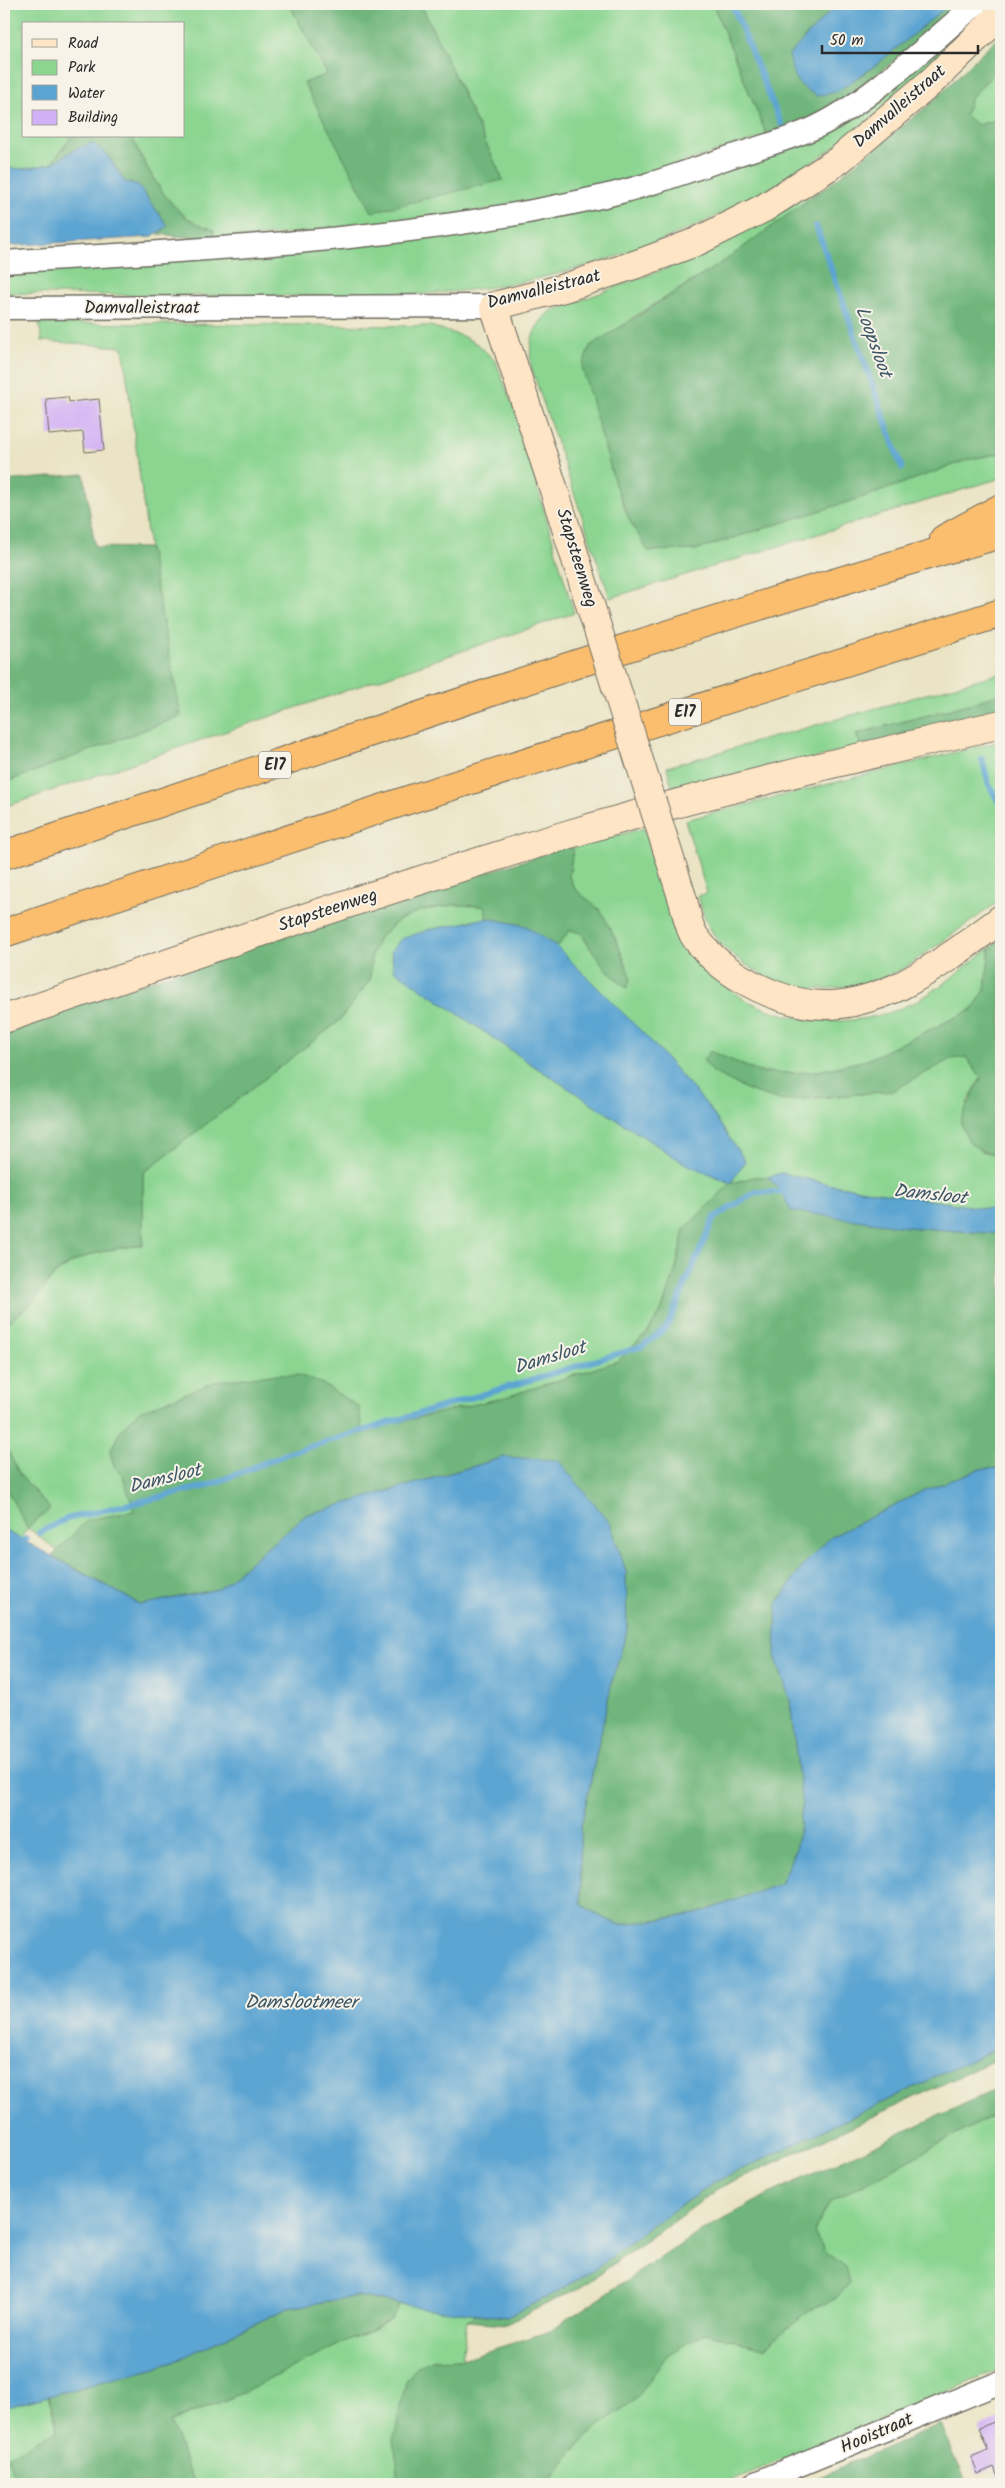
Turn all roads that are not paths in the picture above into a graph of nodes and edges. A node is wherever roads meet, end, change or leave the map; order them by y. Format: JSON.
{"nodes":[{"id":1,"x":976,"y":4,"type":"edge"},
{"id":2,"x":1001,"y":14,"type":"edge"},
{"id":3,"x":4,"y":262,"type":"edge"},
{"id":4,"x":494,"y":306,"type":"junction"},
{"id":5,"x":4,"y":308,"type":"edge"},
{"id":6,"x":1001,"y":508,"type":"edge"},
{"id":7,"x":1001,"y":534,"type":"edge"},
{"id":8,"x":908,"y":560,"type":"junction"},
{"id":9,"x":1001,"y":613,"type":"edge"},
{"id":10,"x":1001,"y":620,"type":"edge"},
{"id":11,"x":959,"y":626,"type":"junction"},
{"id":12,"x":1001,"y":724,"type":"edge"},
{"id":13,"x":4,"y":855,"type":"edge"},
{"id":14,"x":1001,"y":919,"type":"edge"},
{"id":15,"x":4,"y":933,"type":"edge"},
{"id":16,"x":4,"y":1019,"type":"edge"},
{"id":17,"x":1001,"y":2382,"type":"edge"},
{"id":18,"x":753,"y":2484,"type":"edge"}],
"edges":[{"from":1,"to":3,"type":"street","name":"Damvalleistraat"},
{"from":2,"to":4,"type":"street","name":"Damvalleistraat"},
{"from":4,"to":5,"type":"street","name":"Damvalleistraat"},
{"from":4,"to":14,"type":"street","name":"Stapsteenweg","bridge":true},
{"from":6,"to":8,"type":"highway"},
{"from":7,"to":8,"type":"highway","number":"E17"},
{"from":8,"to":13,"type":"highway","number":"E17"},
{"from":9,"to":11,"type":"highway","number":"E17"},
{"from":10,"to":11,"type":"highway"},
{"from":11,"to":15,"type":"highway","number":"E17"},
{"from":12,"to":16,"type":"street","name":"Stapsteenweg"},
{"from":17,"to":18,"type":"street","name":"Hooistraat"}]}
